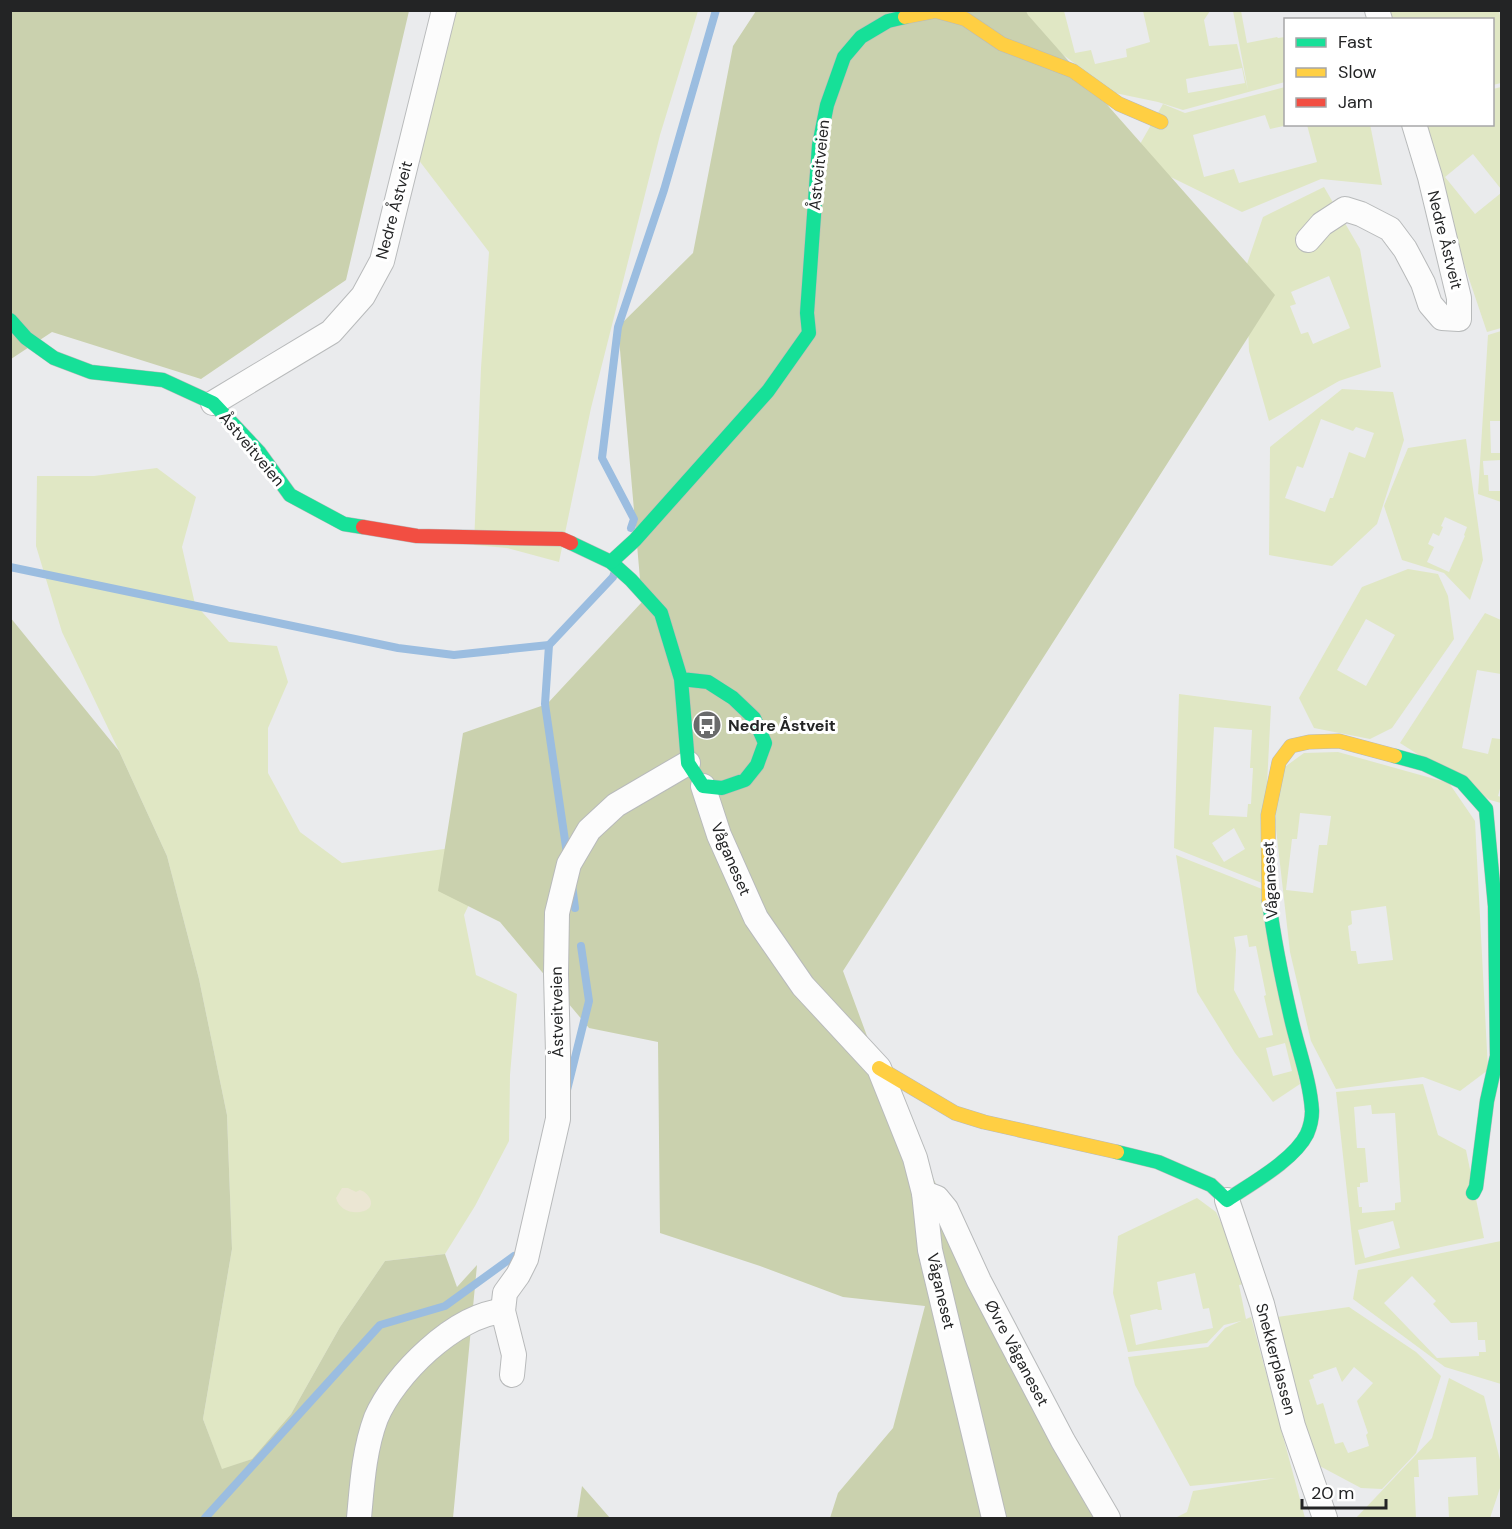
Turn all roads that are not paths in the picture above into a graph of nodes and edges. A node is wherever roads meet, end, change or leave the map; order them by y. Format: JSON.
{"nodes":[{"id":1,"x":444,"y":10,"type":"edge"},
{"id":2,"x":1161,"y":122,"type":"dead end"},
{"id":3,"x":1415,"y":126,"type":"edge"},
{"id":4,"x":1308,"y":240,"type":"dead end"},
{"id":5,"x":10,"y":320,"type":"edge"},
{"id":6,"x":213,"y":403,"type":"junction"},
{"id":7,"x":611,"y":562,"type":"junction"},
{"id":8,"x":681,"y":679,"type":"junction"},
{"id":9,"x":688,"y":763,"type":"junction"},
{"id":10,"x":703,"y":786,"type":"junction"},
{"id":11,"x":879,"y":1068,"type":"junction"},
{"id":12,"x":924,"y":1193,"type":"junction"},
{"id":13,"x":1473,"y":1193,"type":"dead end"},
{"id":14,"x":1227,"y":1200,"type":"junction"},
{"id":15,"x":502,"y":1311,"type":"junction"},
{"id":16,"x":512,"y":1375,"type":"dead end"},
{"id":17,"x":359,"y":1518,"type":"edge"},
{"id":18,"x":994,"y":1518,"type":"edge"},
{"id":19,"x":1108,"y":1518,"type":"edge"},
{"id":20,"x":1325,"y":1518,"type":"edge"}],
"edges":[{"from":1,"to":6,"type":"street","name":"Nedre Åstveit"},
{"from":2,"to":7,"type":"street","name":"Åstveitveien"},
{"from":3,"to":4,"type":"street","name":"Nedre Åstveit"},
{"from":5,"to":6,"type":"street","name":"Åstveitveien"},
{"from":6,"to":7,"type":"street","name":"Åstveitveien"},
{"from":7,"to":8,"type":"street","name":"Åstveitveien"},
{"from":8,"to":9,"type":"street","name":"Åstveitveien"},
{"from":8,"to":10,"type":"street"},
{"from":9,"to":10,"type":"street","name":"Åstveitveien"},
{"from":9,"to":15,"type":"street","name":"Åstveitveien"},
{"from":10,"to":11,"type":"street","name":"Våganeset"},
{"from":11,"to":12,"type":"street","name":"Våganeset"},
{"from":11,"to":14,"type":"street","name":"Våganeset"},
{"from":12,"to":18,"type":"street","name":"Våganeset"},
{"from":12,"to":19,"type":"street","name":"Øvre Våganeset"},
{"from":13,"to":14,"type":"street","name":"Våganeset"},
{"from":14,"to":20,"type":"street","name":"Snekkerplassen"},
{"from":15,"to":16,"type":"street"},
{"from":15,"to":17,"type":"street"}]}
